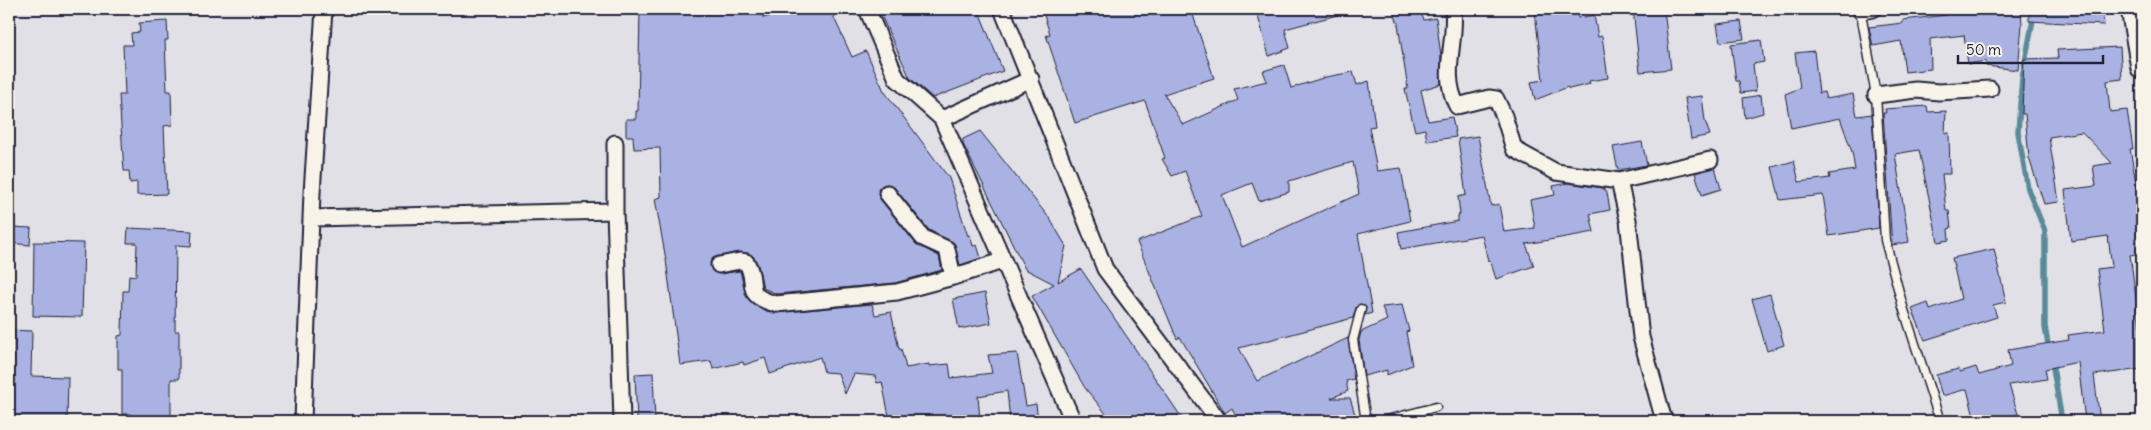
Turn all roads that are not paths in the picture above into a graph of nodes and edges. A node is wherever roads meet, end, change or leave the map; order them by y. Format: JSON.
{"nodes":[{"id":1,"x":324,"y":9,"type":"edge"},
{"id":2,"x":867,"y":9,"type":"edge"},
{"id":3,"x":1002,"y":9,"type":"edge"},
{"id":4,"x":1453,"y":9,"type":"edge"},
{"id":5,"x":2132,"y":9,"type":"edge"},
{"id":6,"x":1864,"y":10,"type":"edge"},
{"id":7,"x":2142,"y":68,"type":"edge"},
{"id":8,"x":1030,"y":79,"type":"junction"},
{"id":9,"x":1990,"y":89,"type":"dead end"},
{"id":10,"x":1876,"y":95,"type":"junction"},
{"id":11,"x":942,"y":119,"type":"junction"},
{"id":12,"x":615,"y":143,"type":"dead end"},
{"id":13,"x":1710,"y":160,"type":"dead end"},
{"id":14,"x":1619,"y":181,"type":"junction"},
{"id":15,"x":887,"y":193,"type":"dead end"},
{"id":16,"x":615,"y":211,"type":"junction"},
{"id":17,"x":312,"y":218,"type":"junction"},
{"id":18,"x":1002,"y":261,"type":"junction"},
{"id":19,"x":719,"y":265,"type":"dead end"},
{"id":20,"x":953,"y":277,"type":"junction"},
{"id":21,"x":1361,"y":310,"type":"dead end"},
{"id":22,"x":1436,"y":407,"type":"dead end"},
{"id":23,"x":303,"y":421,"type":"edge"},
{"id":24,"x":622,"y":421,"type":"edge"},
{"id":25,"x":1073,"y":421,"type":"edge"},
{"id":26,"x":1219,"y":421,"type":"edge"},
{"id":27,"x":1366,"y":421,"type":"edge"},
{"id":28,"x":1385,"y":421,"type":"edge"},
{"id":29,"x":1664,"y":421,"type":"edge"},
{"id":30,"x":1940,"y":421,"type":"edge"}],
"edges":[{"from":1,"to":17,"type":"street"},
{"from":2,"to":11,"type":"street"},
{"from":3,"to":8,"type":"street"},
{"from":4,"to":14,"type":"street"},
{"from":5,"to":7,"type":"main road"},
{"from":6,"to":10,"type":"lane"},
{"from":8,"to":11,"type":"street"},
{"from":8,"to":26,"type":"street"},
{"from":9,"to":10,"type":"street"},
{"from":10,"to":30,"type":"lane"},
{"from":11,"to":18,"type":"street"},
{"from":12,"to":16,"type":"street"},
{"from":13,"to":14,"type":"street"},
{"from":14,"to":29,"type":"street"},
{"from":15,"to":20,"type":"street"},
{"from":16,"to":17,"type":"street"},
{"from":16,"to":24,"type":"street"},
{"from":17,"to":23,"type":"street"},
{"from":18,"to":20,"type":"street"},
{"from":18,"to":25,"type":"street"},
{"from":19,"to":20,"type":"street"},
{"from":21,"to":27,"type":"lane"},
{"from":22,"to":28,"type":"lane"}]}
